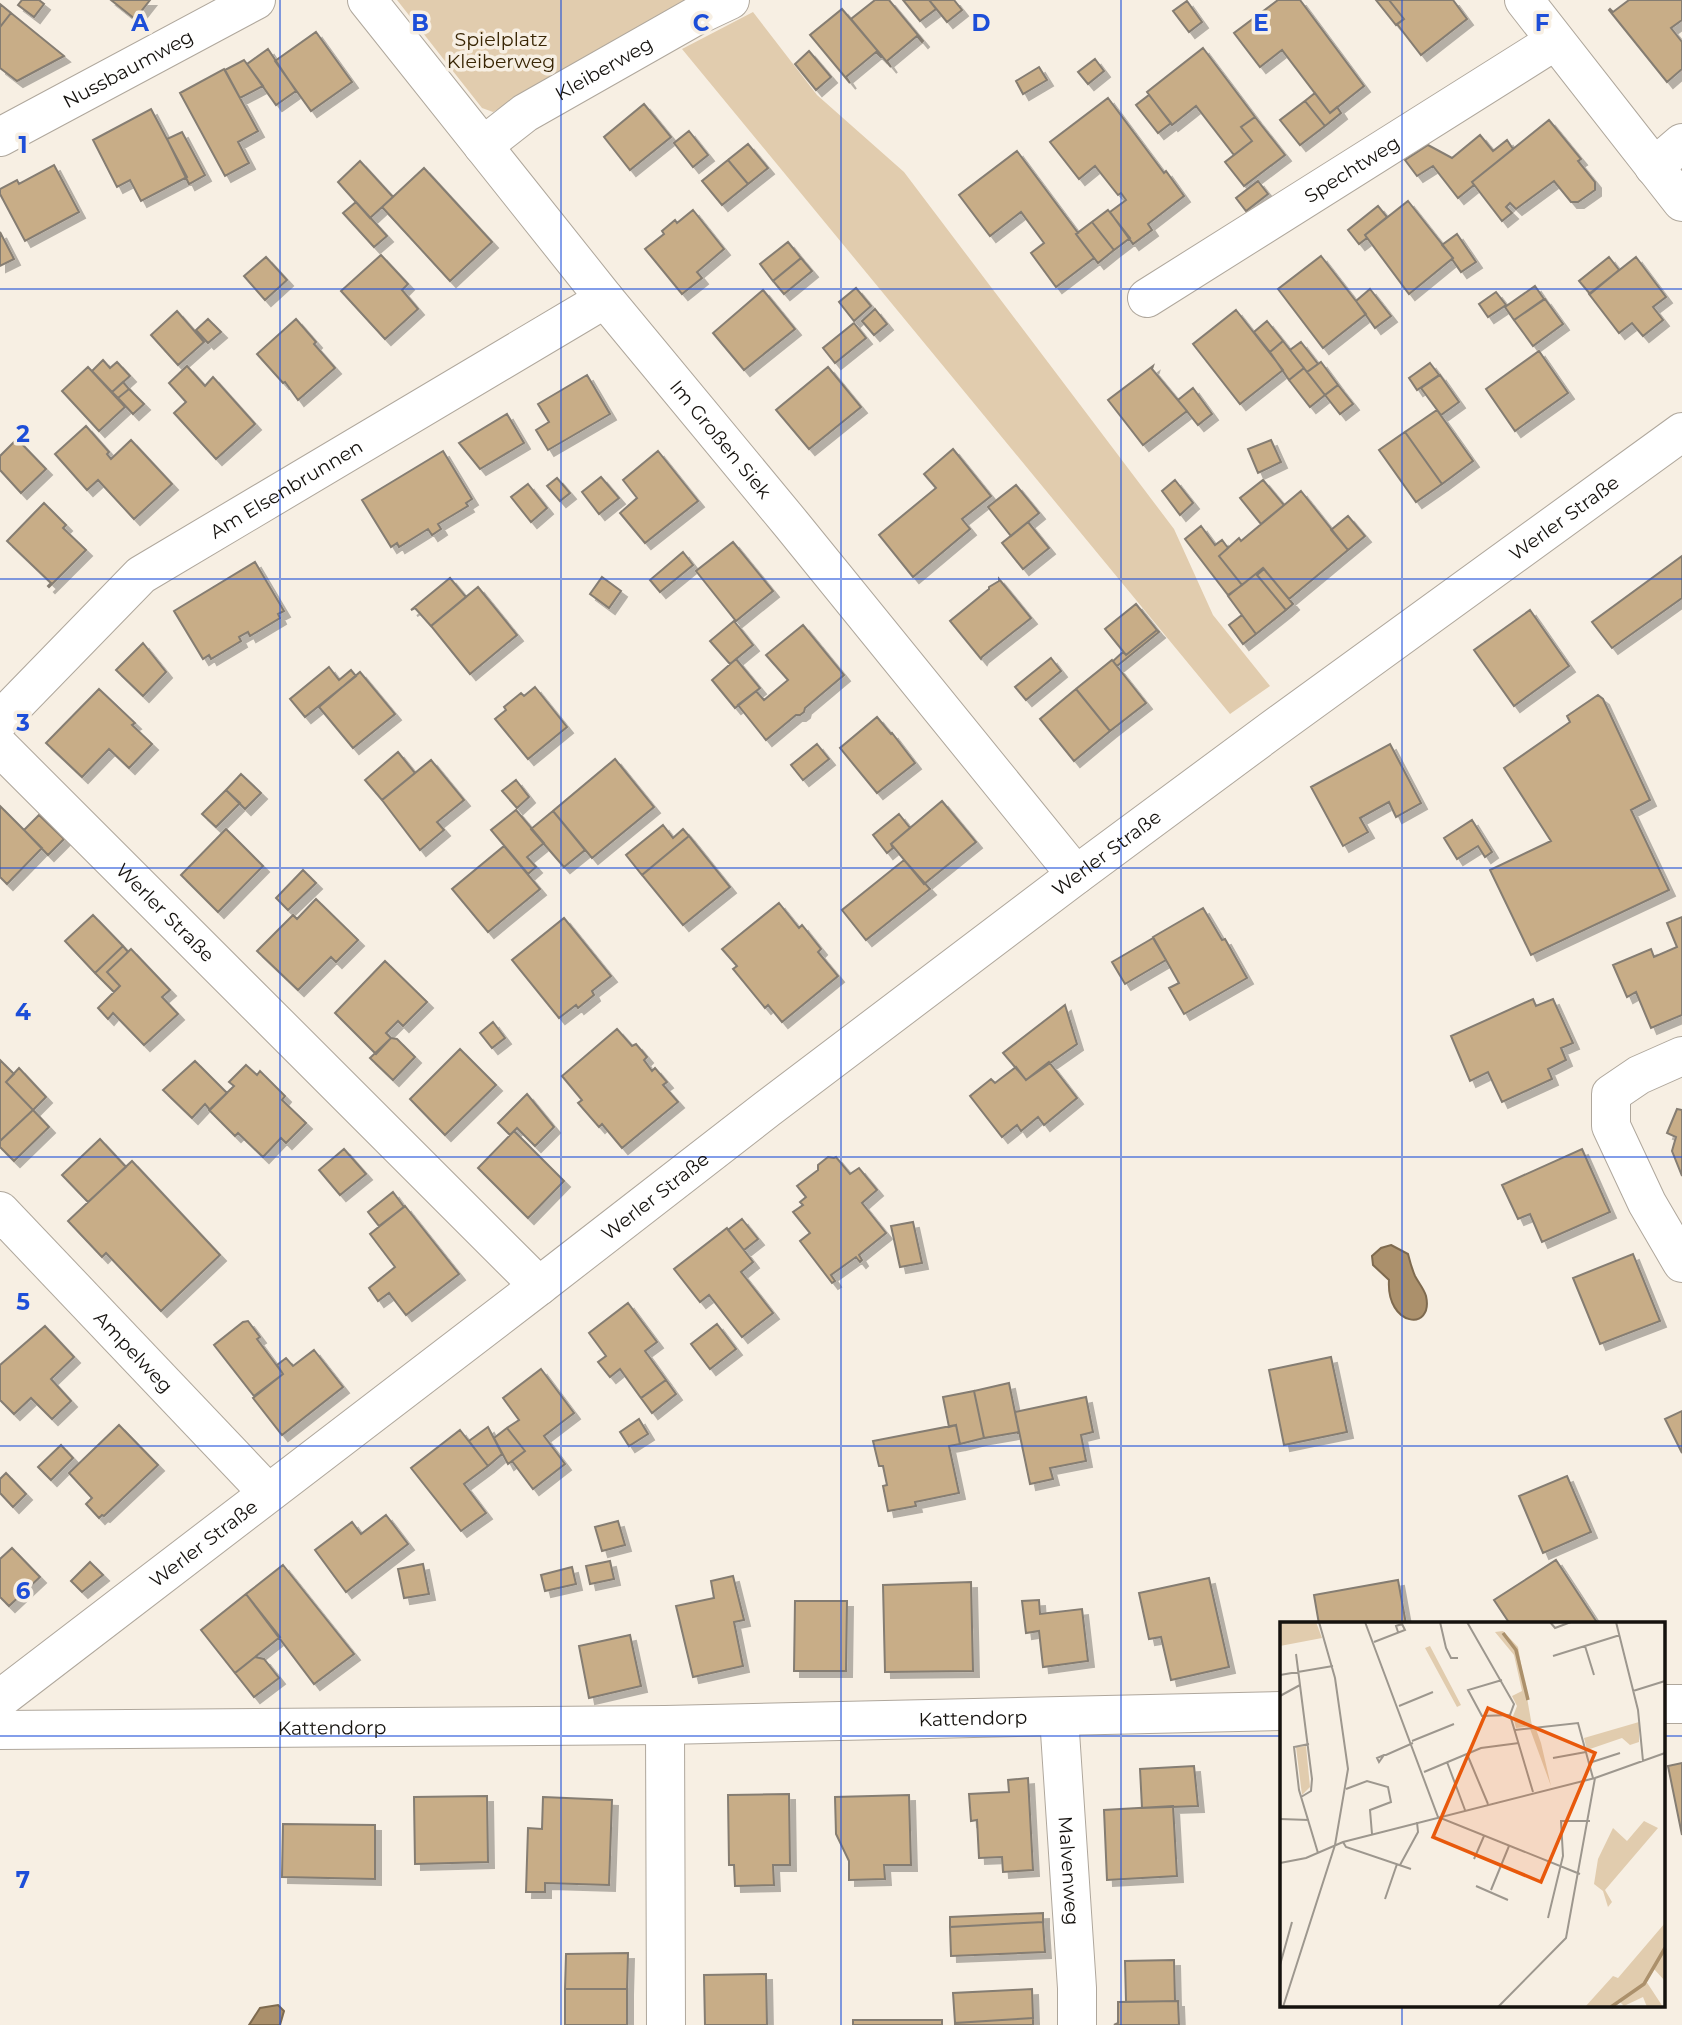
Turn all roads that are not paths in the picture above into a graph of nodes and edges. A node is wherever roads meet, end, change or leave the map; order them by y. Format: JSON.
{"nodes":[{"id":1,"x":256,"y":0,"type":"edge"},
{"id":2,"x":367,"y":0,"type":"edge"},
{"id":3,"x":730,"y":0,"type":"edge"},
{"id":4,"x":1524,"y":0,"type":"edge"},
{"id":5,"x":1555,"y":41,"type":"junction"},
{"id":6,"x":0,"y":137,"type":"edge"},
{"id":7,"x":483,"y":146,"type":"junction"},
{"id":8,"x":1668,"y":155,"type":"edge"},
{"id":9,"x":1682,"y":202,"type":"edge"},
{"id":10,"x":1147,"y":298,"type":"dead end"},
{"id":11,"x":605,"y":299,"type":"junction"},
{"id":12,"x":1682,"y":432,"type":"edge"},
{"id":13,"x":0,"y":720,"type":"edge"},
{"id":14,"x":0,"y":747,"type":"edge"},
{"id":15,"x":1076,"y":875,"type":"junction"},
{"id":16,"x":1682,"y":1056,"type":"edge"},
{"id":17,"x":0,"y":1211,"type":"edge"},
{"id":18,"x":1682,"y":1263,"type":"edge"},
{"id":19,"x":539,"y":1286,"type":"junction"},
{"id":20,"x":268,"y":1493,"type":"junction"},
{"id":21,"x":0,"y":1699,"type":"edge"},
{"id":22,"x":1664,"y":1704,"type":"edge"},
{"id":23,"x":1682,"y":1704,"type":"edge"},
{"id":24,"x":1280,"y":1711,"type":"edge"},
{"id":25,"x":1059,"y":1717,"type":"junction"},
{"id":26,"x":665,"y":1726,"type":"junction"},
{"id":27,"x":0,"y":1730,"type":"edge"},
{"id":28,"x":666,"y":2025,"type":"edge"},
{"id":29,"x":1077,"y":2025,"type":"edge"}],
"edges":[{"from":1,"to":6,"type":"street","name":"Nussbaumweg"},
{"from":2,"to":7,"type":"street","name":"Im Großen Siek"},
{"from":3,"to":7,"type":"street","name":"Kleiberweg"},
{"from":4,"to":5,"type":"street"},
{"from":5,"to":8,"type":"street"},
{"from":5,"to":10,"type":"street","name":"Spechtweg"},
{"from":7,"to":11,"type":"street","name":"Im Großen Siek"},
{"from":8,"to":9,"type":"street"},
{"from":11,"to":13,"type":"street","name":"Am Elsenbrunnen"},
{"from":11,"to":15,"type":"street","name":"Im Großen Siek"},
{"from":12,"to":15,"type":"street","name":"Werler Straße"},
{"from":14,"to":19,"type":"street","name":"Werler Straße"},
{"from":15,"to":19,"type":"street","name":"Werler Straße"},
{"from":16,"to":18,"type":"street"},
{"from":17,"to":20,"type":"street","name":"Ampelweg"},
{"from":19,"to":20,"type":"street","name":"Werler Straße"},
{"from":20,"to":21,"type":"street","name":"Werler Straße"},
{"from":22,"to":23,"type":"street"},
{"from":24,"to":25,"type":"street","name":"Kattendorp"},
{"from":25,"to":26,"type":"street","name":"Kattendorp"},
{"from":25,"to":29,"type":"street","name":"Malvenweg"},
{"from":26,"to":27,"type":"street","name":"Kattendorp"},
{"from":26,"to":28,"type":"street"}]}
